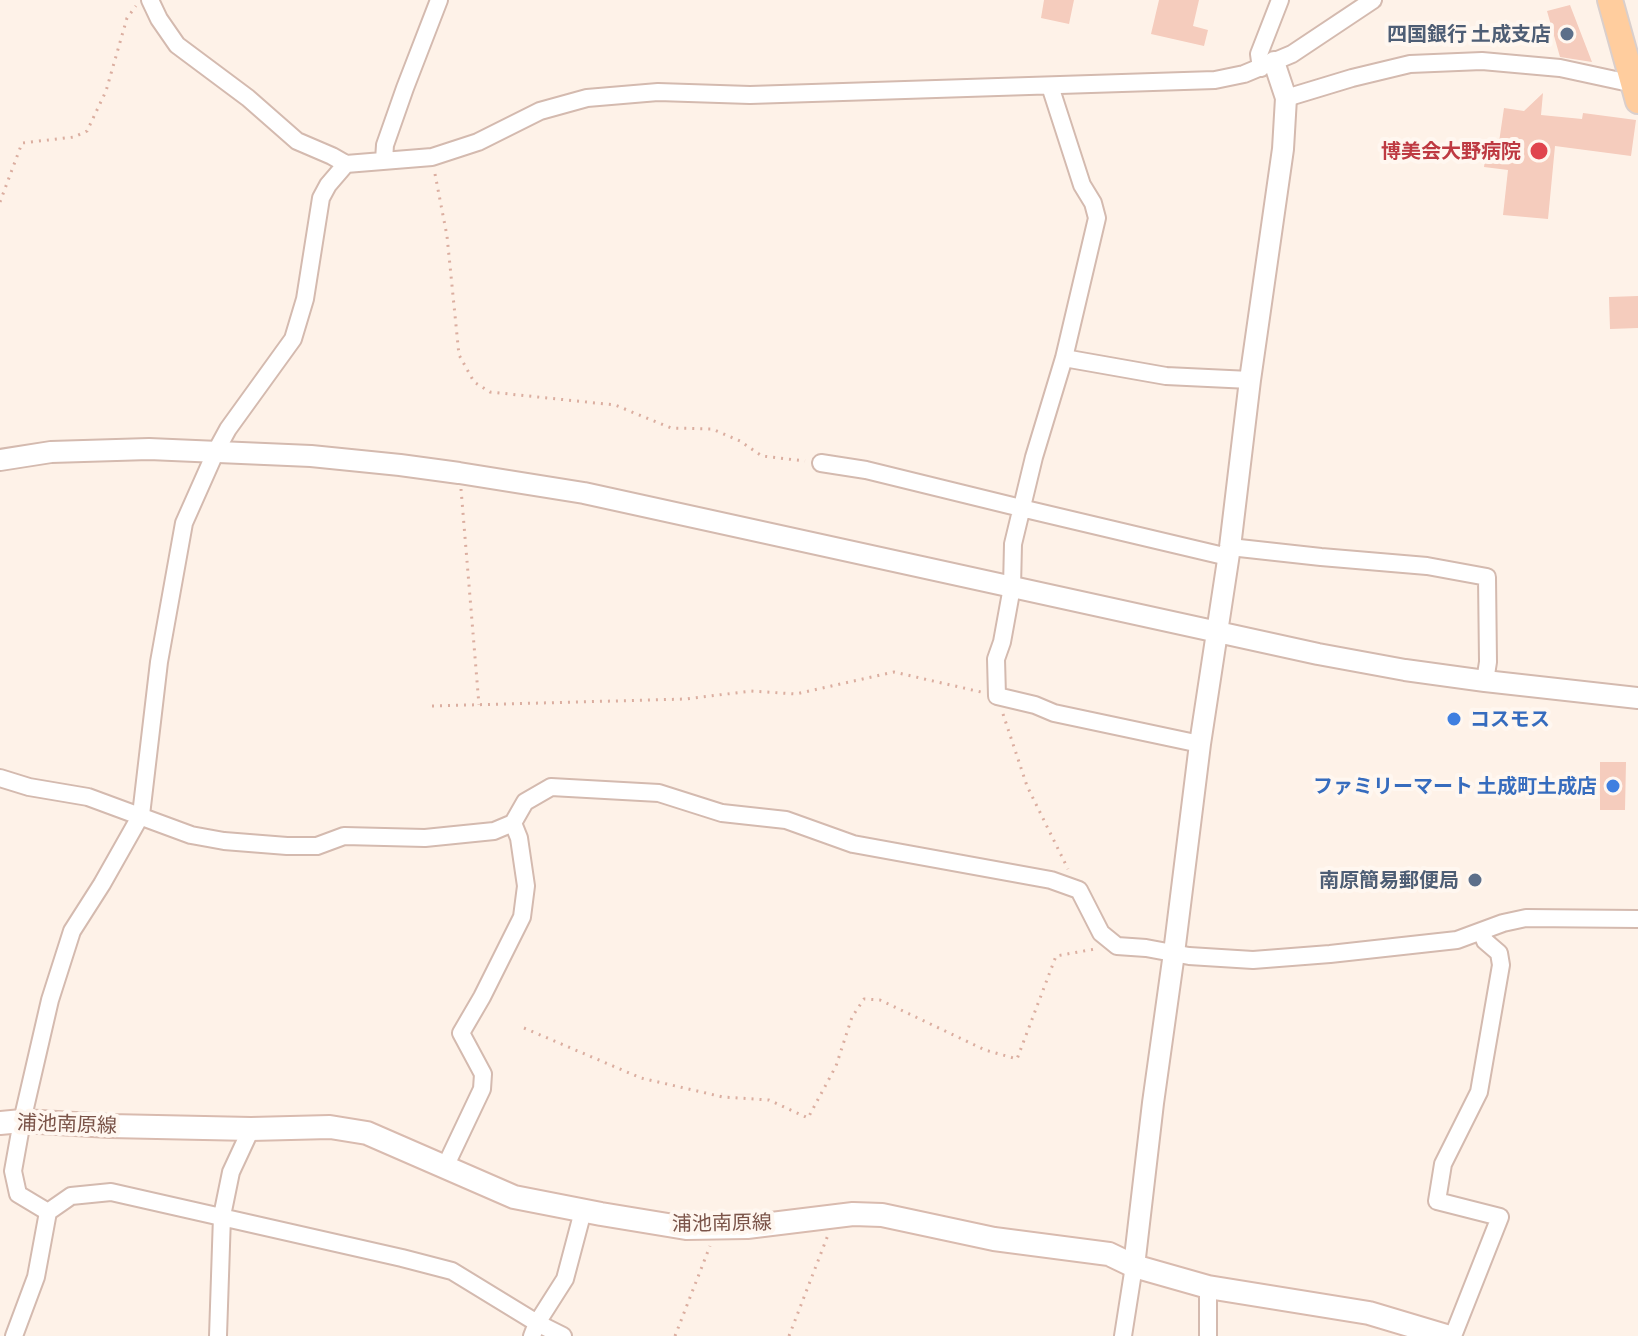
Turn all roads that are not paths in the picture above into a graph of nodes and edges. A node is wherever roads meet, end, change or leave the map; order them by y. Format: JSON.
{"nodes":[{"id":1,"x":150,"y":0,"type":"edge"},
{"id":2,"x":439,"y":0,"type":"edge"},
{"id":3,"x":1280,"y":0,"type":"edge"},
{"id":4,"x":1373,"y":0,"type":"edge"},
{"id":5,"x":1610,"y":0,"type":"edge"},
{"id":6,"x":1268,"y":65,"type":"junction"},
{"id":7,"x":1050,"y":86,"type":"junction"},
{"id":8,"x":1636,"y":92,"type":"edge"},
{"id":9,"x":1286,"y":98,"type":"junction"},
{"id":10,"x":384,"y":160,"type":"junction"},
{"id":11,"x":346,"y":164,"type":"junction"},
{"id":12,"x":1064,"y":358,"type":"junction"},
{"id":13,"x":1250,"y":380,"type":"junction"},
{"id":14,"x":216,"y":451,"type":"junction"},
{"id":15,"x":0,"y":460,"type":"edge"},
{"id":16,"x":821,"y":463,"type":"road end"},
{"id":17,"x":1021,"y":508,"type":"junction"},
{"id":18,"x":1229,"y":552,"type":"junction"},
{"id":19,"x":1012,"y":587,"type":"junction"},
{"id":20,"x":1217,"y":633,"type":"junction"},
{"id":21,"x":1485,"y":681,"type":"junction"},
{"id":22,"x":1638,"y":698,"type":"edge"},
{"id":23,"x":1200,"y":744,"type":"junction"},
{"id":24,"x":0,"y":778,"type":"edge"},
{"id":25,"x":141,"y":815,"type":"junction"},
{"id":26,"x":513,"y":823,"type":"junction"},
{"id":27,"x":1638,"y":919,"type":"edge"},
{"id":28,"x":1482,"y":932,"type":"junction"},
{"id":29,"x":1174,"y":953,"type":"junction"},
{"id":30,"x":11,"y":1122,"type":"edge"},
{"id":31,"x":251,"y":1129,"type":"junction"},
{"id":32,"x":445,"y":1167,"type":"junction"},
{"id":33,"x":583,"y":1211,"type":"junction"},
{"id":34,"x":48,"y":1212,"type":"junction"},
{"id":35,"x":222,"y":1216,"type":"junction"},
{"id":36,"x":1134,"y":1266,"type":"junction"},
{"id":37,"x":1208,"y":1287,"type":"junction"},
{"id":38,"x":534,"y":1329,"type":"edge"},
{"id":39,"x":14,"y":1336,"type":"edge"},
{"id":40,"x":218,"y":1336,"type":"edge"},
{"id":41,"x":563,"y":1336,"type":"edge"},
{"id":42,"x":1123,"y":1336,"type":"edge"},
{"id":43,"x":1208,"y":1336,"type":"edge"},
{"id":44,"x":1446,"y":1336,"type":"edge"},
{"id":45,"x":1453,"y":1336,"type":"edge"}],
"edges":[{"from":1,"to":11,"type":"street"},
{"from":2,"to":10,"type":"street"},
{"from":3,"to":6,"type":"street"},
{"from":4,"to":6,"type":"street"},
{"from":5,"to":8,"type":"main road"},
{"from":6,"to":7,"type":"street"},
{"from":6,"to":9,"type":"street"},
{"from":7,"to":10,"type":"street"},
{"from":7,"to":12,"type":"street"},
{"from":8,"to":9,"type":"street"},
{"from":9,"to":13,"type":"street"},
{"from":10,"to":11,"type":"street"},
{"from":11,"to":14,"type":"street"},
{"from":12,"to":13,"type":"street"},
{"from":12,"to":17,"type":"street"},
{"from":13,"to":18,"type":"street"},
{"from":14,"to":15,"type":"street"},
{"from":14,"to":19,"type":"street"},
{"from":14,"to":25,"type":"street"},
{"from":16,"to":17,"type":"street"},
{"from":17,"to":18,"type":"street"},
{"from":17,"to":19,"type":"street"},
{"from":18,"to":20,"type":"street"},
{"from":18,"to":21,"type":"street"},
{"from":19,"to":20,"type":"street"},
{"from":19,"to":23,"type":"street"},
{"from":20,"to":21,"type":"street"},
{"from":20,"to":23,"type":"street"},
{"from":21,"to":22,"type":"street"},
{"from":23,"to":29,"type":"street"},
{"from":24,"to":25,"type":"street"},
{"from":25,"to":26,"type":"street"},
{"from":25,"to":30,"type":"street"},
{"from":26,"to":29,"type":"street"},
{"from":26,"to":32,"type":"street"},
{"from":27,"to":28,"type":"street"},
{"from":28,"to":29,"type":"street"},
{"from":28,"to":45,"type":"street"},
{"from":29,"to":36,"type":"street"},
{"from":30,"to":31,"type":"main road","name":"浦池南原線"},
{"from":30,"to":34,"type":"street"},
{"from":31,"to":32,"type":"main road","name":"浦池南原線"},
{"from":31,"to":35,"type":"street"},
{"from":32,"to":33,"type":"main road","name":"浦池南原線"},
{"from":33,"to":36,"type":"main road","name":"浦池南原線"},
{"from":33,"to":38,"type":"street"},
{"from":34,"to":35,"type":"street"},
{"from":34,"to":39,"type":"street"},
{"from":35,"to":38,"type":"street"},
{"from":35,"to":40,"type":"street"},
{"from":36,"to":37,"type":"main road","name":"浦池南原線"},
{"from":36,"to":42,"type":"street"},
{"from":37,"to":43,"type":"street"},
{"from":37,"to":44,"type":"main road","name":"浦池南原線"},
{"from":38,"to":41,"type":"street"}]}
